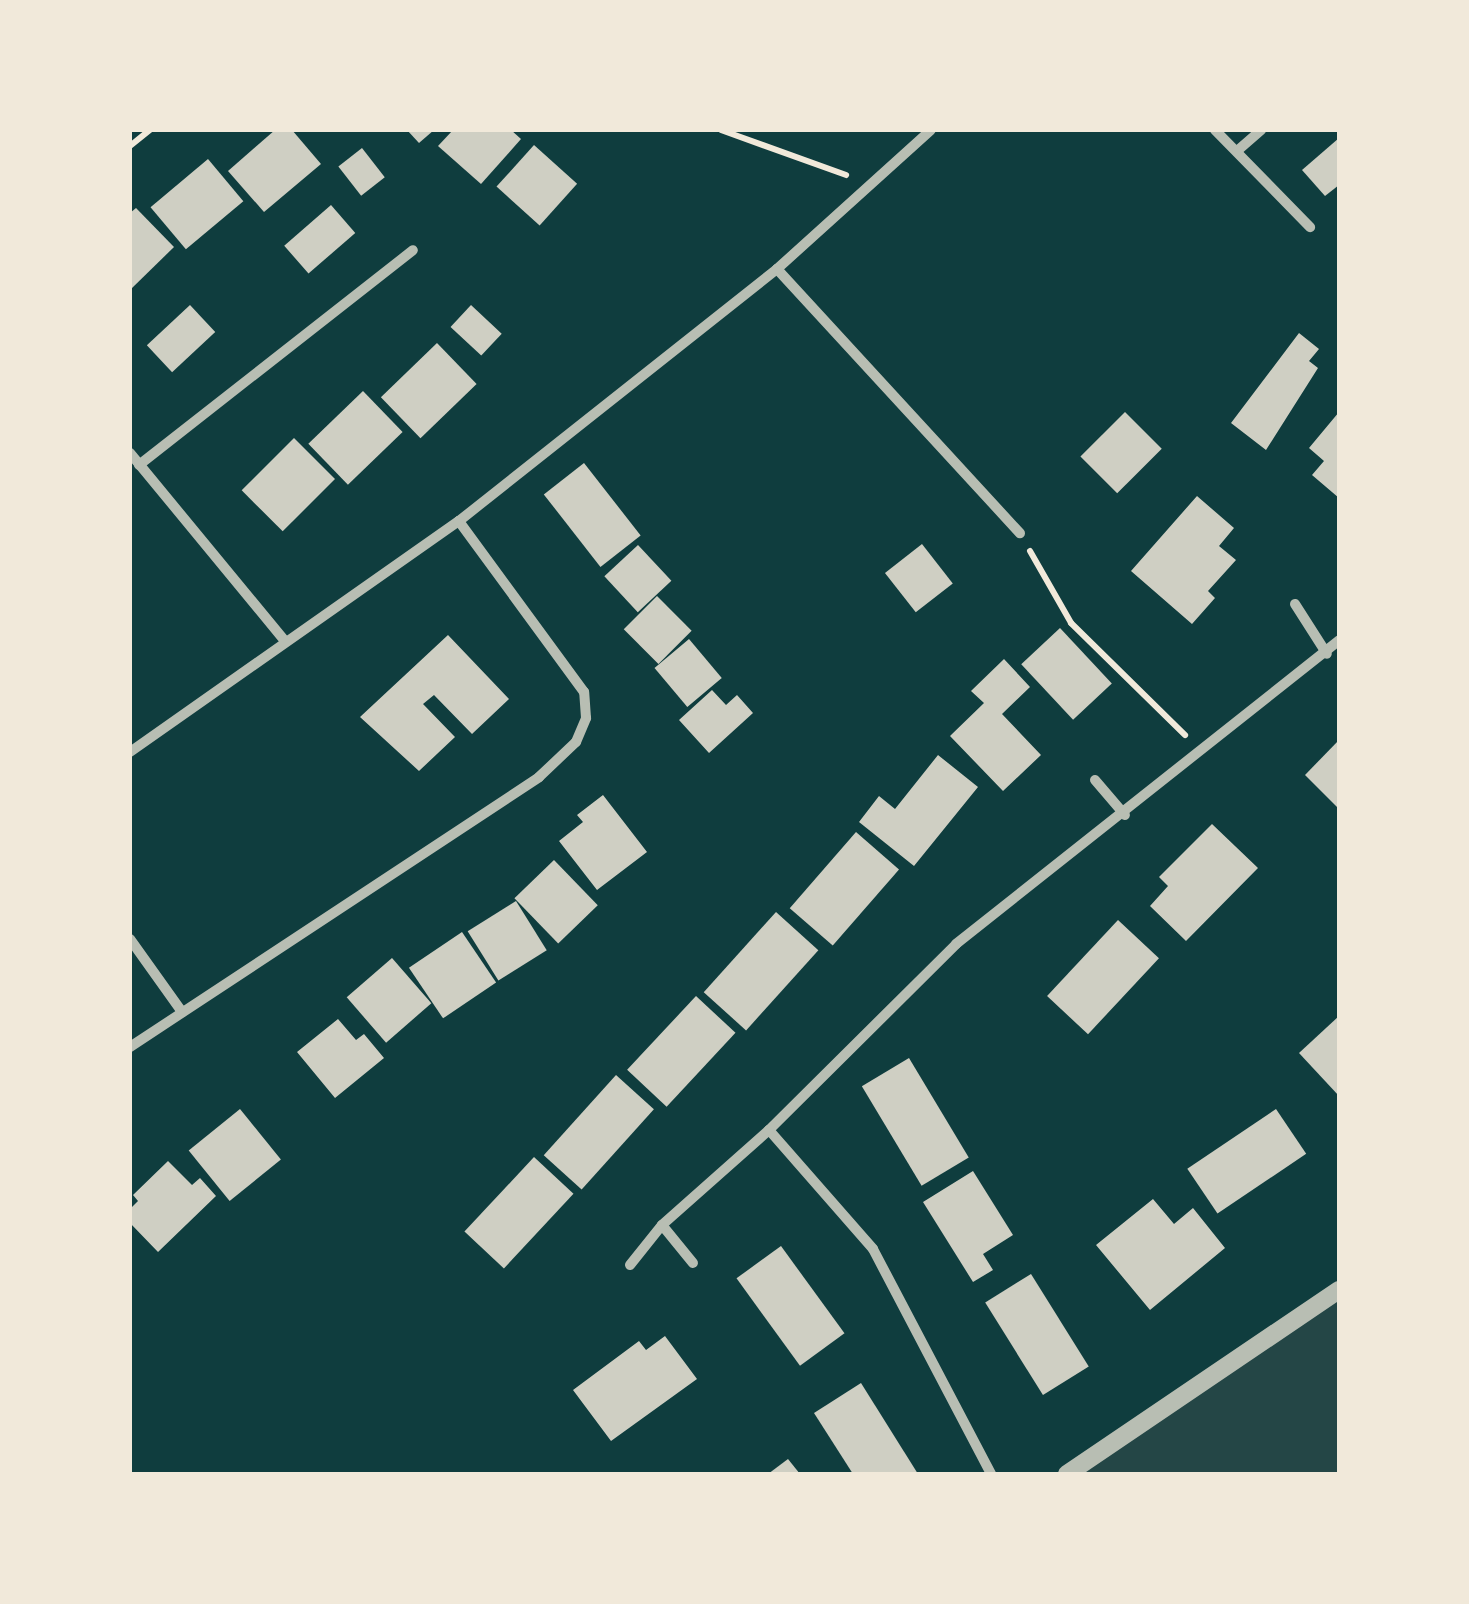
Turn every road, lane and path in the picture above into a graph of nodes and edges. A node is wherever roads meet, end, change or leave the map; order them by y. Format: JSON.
{"nodes":[{"id":1,"x":150,"y":130,"type":"edge"},
{"id":2,"x":721,"y":130,"type":"edge"},
{"id":3,"x":931,"y":130,"type":"edge"},
{"id":4,"x":1215,"y":130,"type":"edge"},
{"id":5,"x":1261,"y":130,"type":"edge"},
{"id":6,"x":130,"y":146,"type":"edge"},
{"id":7,"x":1237,"y":150,"type":"junction"},
{"id":8,"x":871,"y":184,"type":"junction"},
{"id":9,"x":1310,"y":227,"type":"dead end"},
{"id":10,"x":413,"y":250,"type":"dead end"},
{"id":11,"x":777,"y":269,"type":"junction"},
{"id":12,"x":130,"y":453,"type":"edge"},
{"id":13,"x":140,"y":464,"type":"junction"},
{"id":14,"x":459,"y":520,"type":"junction"},
{"id":15,"x":1020,"y":533,"type":"joint"},
{"id":16,"x":1295,"y":604,"type":"dead end"},
{"id":17,"x":284,"y":640,"type":"junction"},
{"id":18,"x":1339,"y":640,"type":"edge"},
{"id":19,"x":1327,"y":654,"type":"junction"},
{"id":20,"x":130,"y":752,"type":"edge"},
{"id":21,"x":1204,"y":753,"type":"junction"},
{"id":22,"x":1095,"y":780,"type":"dead end"},
{"id":23,"x":1125,"y":815,"type":"junction"},
{"id":24,"x":130,"y":939,"type":"edge"},
{"id":25,"x":182,"y":1012,"type":"junction"},
{"id":26,"x":130,"y":1047,"type":"edge"},
{"id":27,"x":769,"y":1130,"type":"junction"},
{"id":28,"x":662,"y":1225,"type":"junction"},
{"id":29,"x":693,"y":1263,"type":"dead end"},
{"id":30,"x":630,"y":1265,"type":"dead end"},
{"id":31,"x":1339,"y":1290,"type":"edge"},
{"id":32,"x":991,"y":1474,"type":"edge"},
{"id":33,"x":1067,"y":1474,"type":"edge"}],
"edges":[{"from":1,"to":6,"type":"path"},
{"from":2,"to":8,"type":"path"},
{"from":3,"to":8,"type":"street"},
{"from":4,"to":7,"type":"street"},
{"from":5,"to":7,"type":"street"},
{"from":7,"to":9,"type":"street"},
{"from":8,"to":11,"type":"street"},
{"from":10,"to":13,"type":"street"},
{"from":11,"to":14,"type":"street"},
{"from":11,"to":15,"type":"street"},
{"from":12,"to":13,"type":"street"},
{"from":13,"to":17,"type":"street"},
{"from":14,"to":17,"type":"street"},
{"from":14,"to":25,"type":"street"},
{"from":15,"to":21,"type":"path"},
{"from":16,"to":19,"type":"street"},
{"from":17,"to":20,"type":"street"},
{"from":18,"to":19,"type":"street"},
{"from":19,"to":21,"type":"street"},
{"from":21,"to":23,"type":"street"},
{"from":22,"to":23,"type":"street"},
{"from":23,"to":27,"type":"street"},
{"from":24,"to":25,"type":"street"},
{"from":25,"to":26,"type":"street"},
{"from":27,"to":28,"type":"street"},
{"from":27,"to":32,"type":"street"},
{"from":28,"to":29,"type":"street"},
{"from":28,"to":30,"type":"street"},
{"from":31,"to":33,"type":"street"}]}
